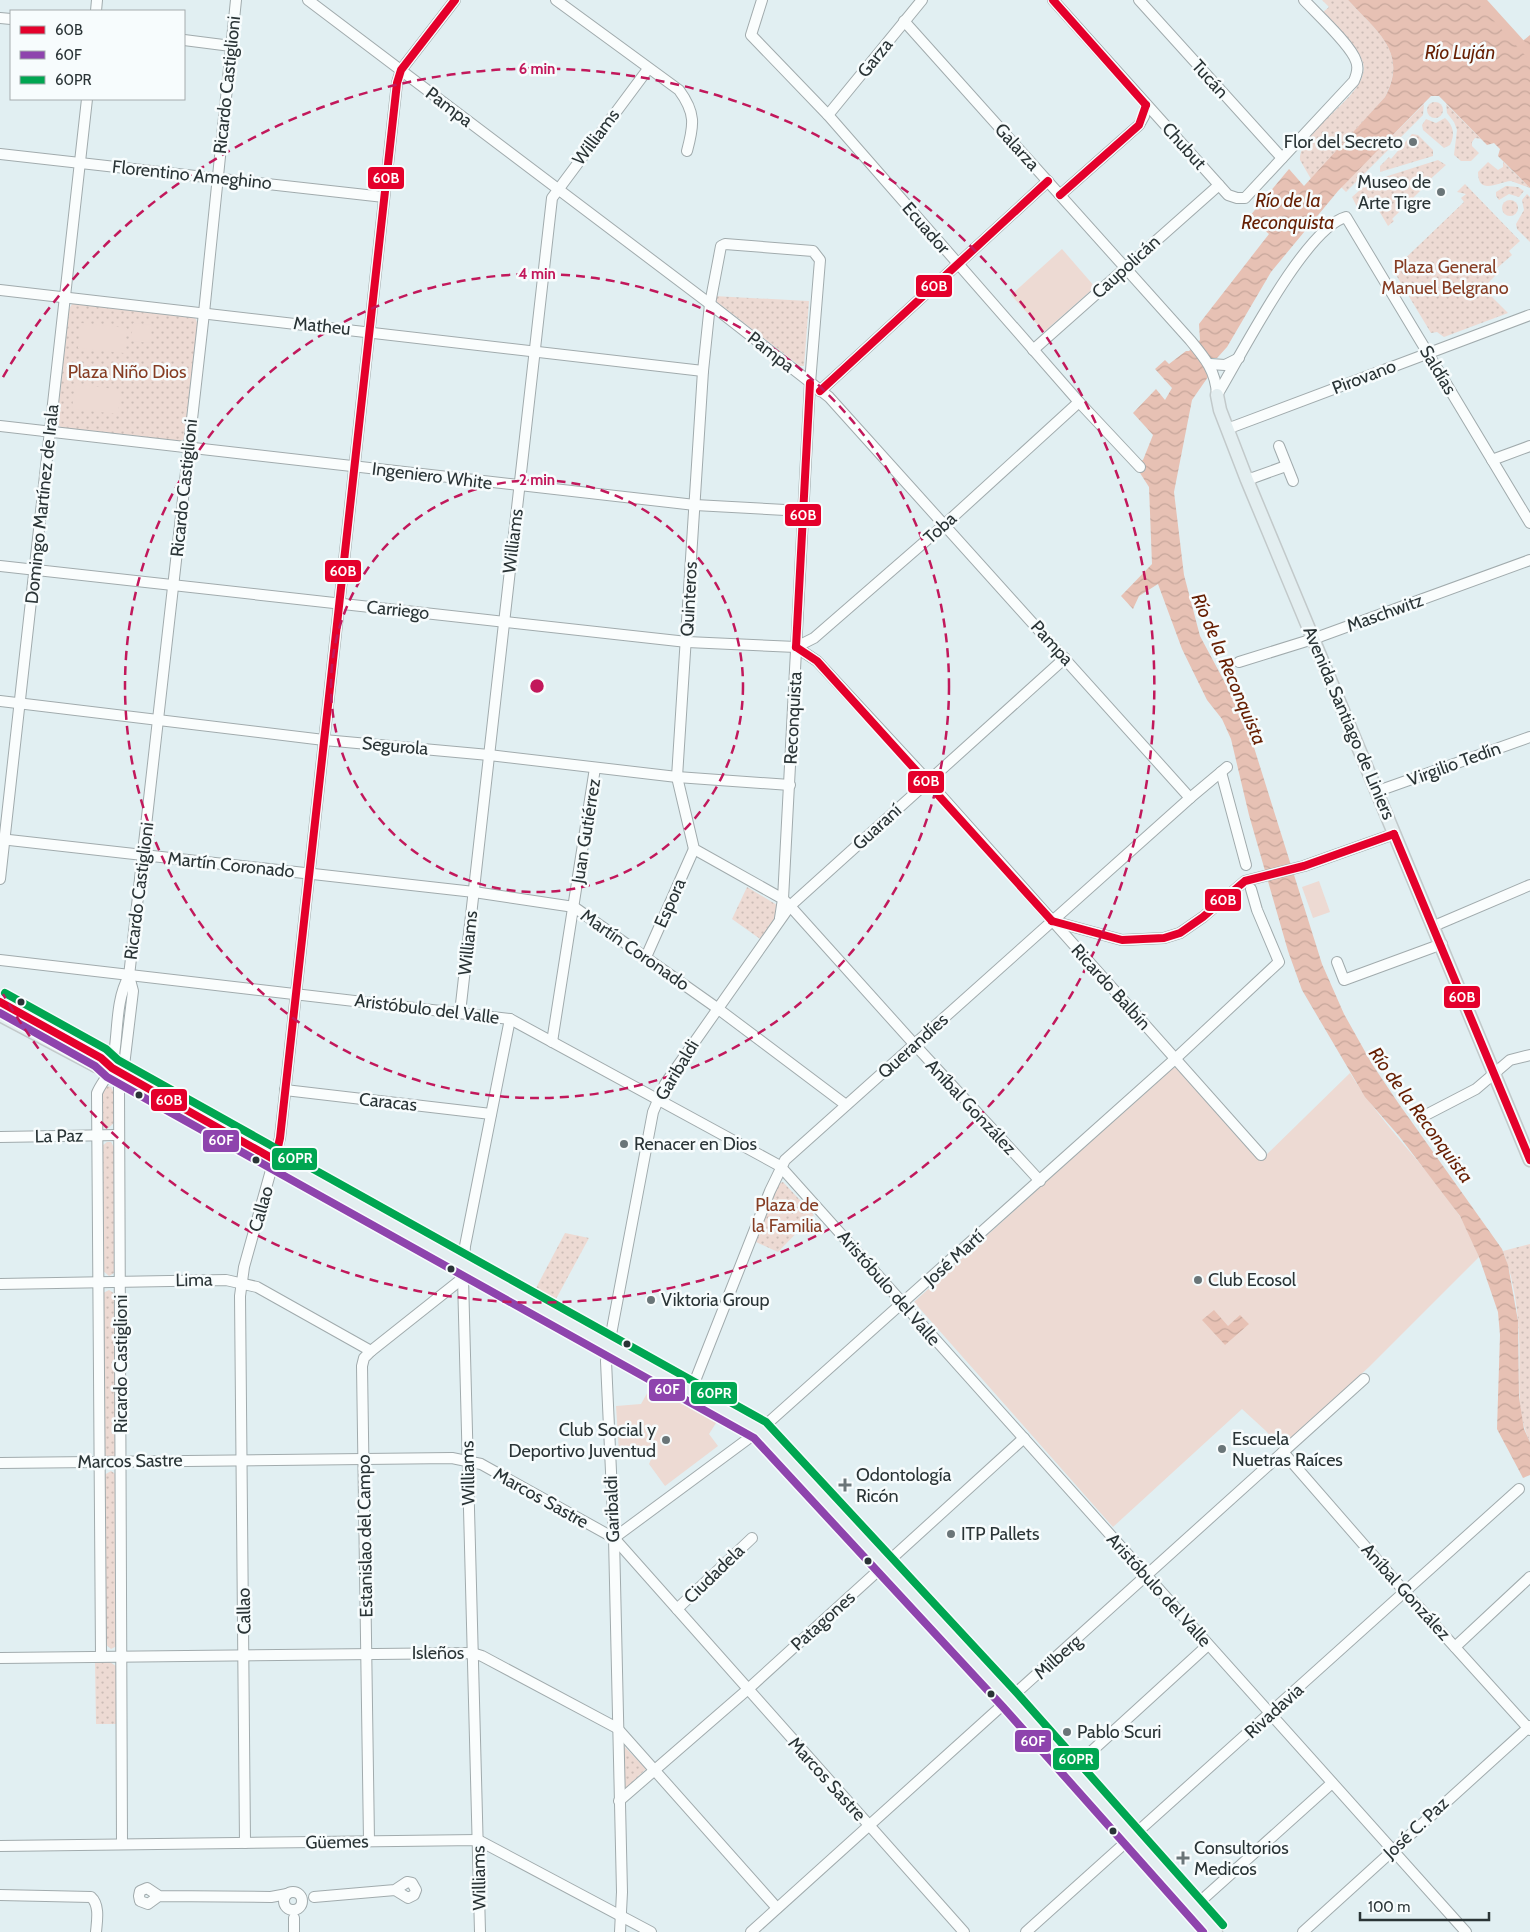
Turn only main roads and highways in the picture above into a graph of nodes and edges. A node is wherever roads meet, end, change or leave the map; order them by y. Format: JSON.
{"nodes":[{"id":1,"x":1217,"y":396,"type":"road end"},
{"id":2,"x":0,"y":1002,"type":"edge"},
{"id":3,"x":0,"y":1015,"type":"edge"},
{"id":4,"x":117,"y":1071,"type":"junction"},
{"id":5,"x":1530,"y":1160,"type":"edge"},
{"id":6,"x":1216,"y":1932,"type":"edge"}],
"edges":[{"from":1,"to":5,"type":"main road","name":"Avenida Santiago de Liniers"},
{"from":2,"to":4,"type":"main road"},
{"from":3,"to":4,"type":"main road"},
{"from":4,"to":6,"type":"main road"}]}
